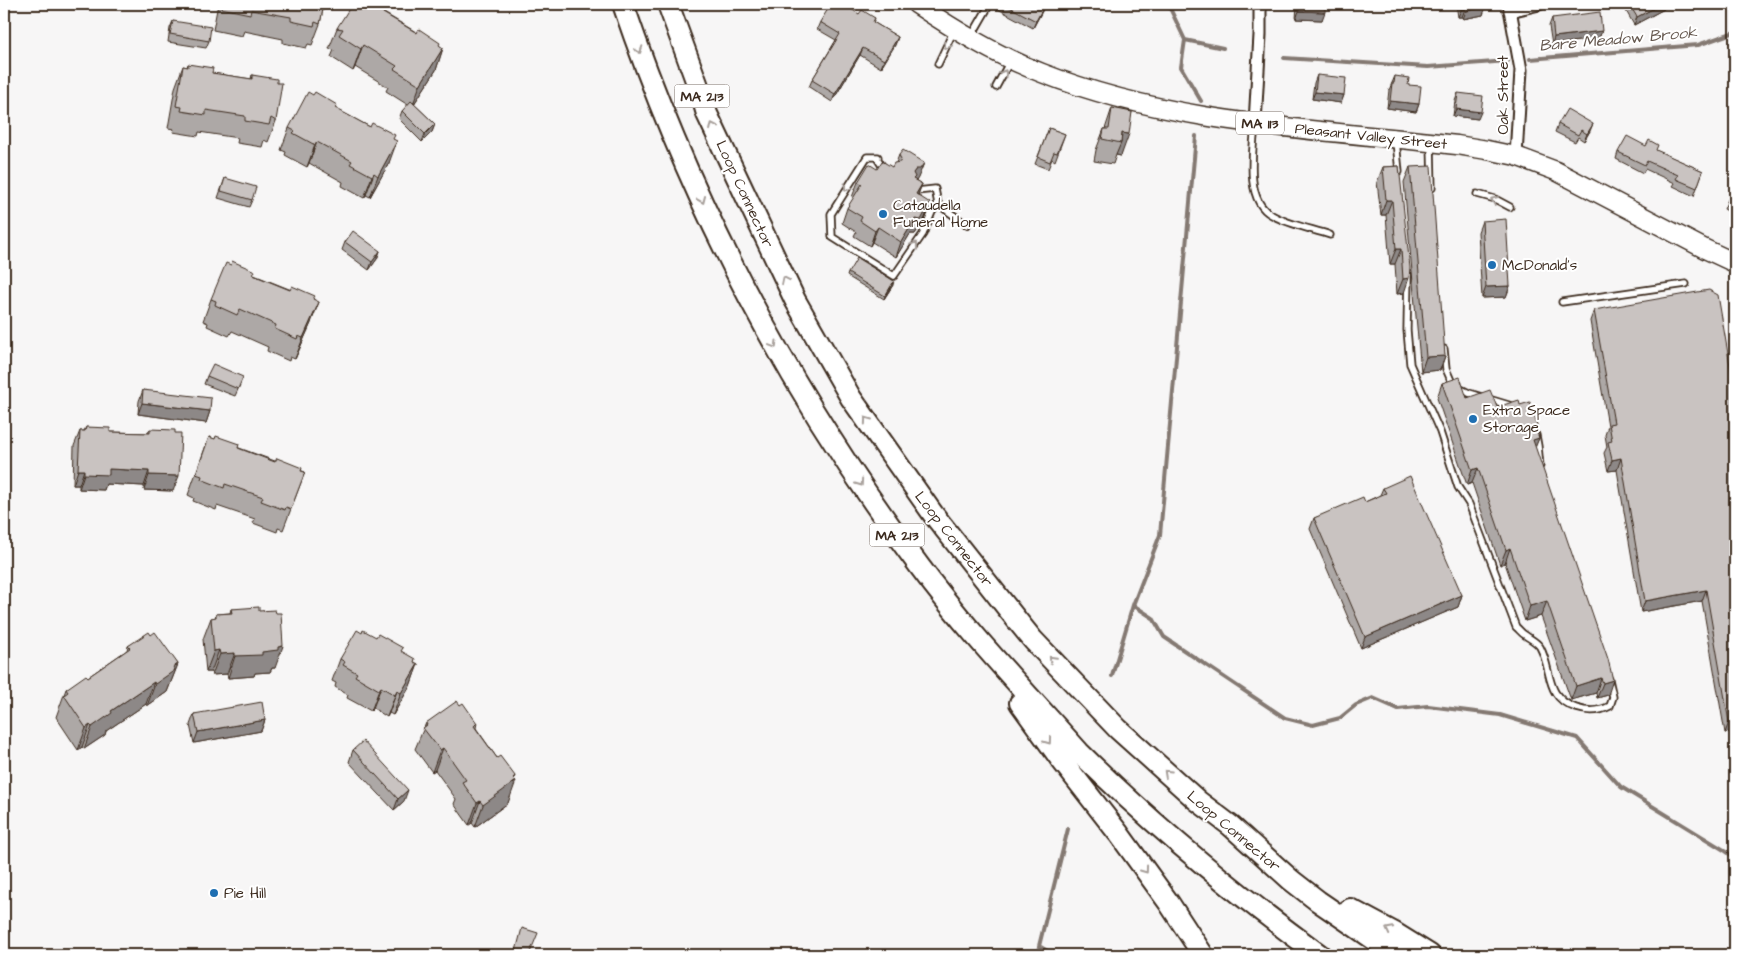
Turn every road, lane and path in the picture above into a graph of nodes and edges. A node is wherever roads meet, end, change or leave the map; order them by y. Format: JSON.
{"nodes":[{"id":1,"x":623,"y":4,"type":"edge"},
{"id":2,"x":668,"y":4,"type":"edge"},
{"id":3,"x":916,"y":4,"type":"edge"},
{"id":4,"x":990,"y":4,"type":"edge"},
{"id":5,"x":1260,"y":4,"type":"edge"},
{"id":6,"x":1539,"y":4,"type":"edge"},
{"id":7,"x":1510,"y":8,"type":"edge"},
{"id":8,"x":963,"y":33,"type":"junction"},
{"id":9,"x":1011,"y":59,"type":"junction"},
{"id":10,"x":938,"y":64,"type":"dead end"},
{"id":11,"x":996,"y":87,"type":"dead end"},
{"id":12,"x":1255,"y":123,"type":"junction"},
{"id":13,"x":1396,"y":138,"type":"junction"},
{"id":14,"x":1431,"y":142,"type":"junction"},
{"id":15,"x":1516,"y":156,"type":"junction"},
{"id":16,"x":891,"y":174,"type":"edge"},
{"id":17,"x":1399,"y":175,"type":"edge"},
{"id":18,"x":912,"y":188,"type":"edge"},
{"id":19,"x":1477,"y":194,"type":"dead end"},
{"id":20,"x":1433,"y":199,"type":"edge"},
{"id":21,"x":938,"y":204,"type":"junction"},
{"id":22,"x":1510,"y":207,"type":"dead end"},
{"id":23,"x":967,"y":225,"type":"dead end"},
{"id":24,"x":1330,"y":236,"type":"dead end"},
{"id":25,"x":1735,"y":263,"type":"edge"},
{"id":26,"x":1407,"y":266,"type":"edge"},
{"id":27,"x":1686,"y":284,"type":"dead end"},
{"id":28,"x":1562,"y":302,"type":"dead end"},
{"id":29,"x":1443,"y":341,"type":"edge"},
{"id":30,"x":1514,"y":407,"type":"edge"},
{"id":31,"x":1535,"y":431,"type":"edge"},
{"id":32,"x":1542,"y":473,"type":"edge"},
{"id":33,"x":958,"y":616,"type":"junction"},
{"id":34,"x":1607,"y":673,"type":"edge"},
{"id":35,"x":1278,"y":868,"type":"junction"},
{"id":36,"x":1203,"y":955,"type":"edge"},
{"id":37,"x":1320,"y":955,"type":"edge"},
{"id":38,"x":1397,"y":955,"type":"edge"},
{"id":39,"x":1430,"y":955,"type":"edge"}],
"edges":[{"from":1,"to":33,"type":"highway","number":"MA 213","one_way":true},
{"from":35,"to":2,"type":"highway","name":"Loop Connector","number":"MA 213","one_way":true},
{"from":3,"to":8,"type":"main road","name":"Pleasant Valley Street","number":"MA 113"},
{"from":4,"to":8,"type":"lane"},
{"from":5,"to":12,"type":"street"},
{"from":6,"to":7,"type":"street"},
{"from":7,"to":15,"type":"street","name":"Oak Street"},
{"from":8,"to":9,"type":"main road","name":"Pleasant Valley Street","number":"MA 113"},
{"from":8,"to":10,"type":"lane","one_way":true},
{"from":11,"to":9,"type":"lane","one_way":true},
{"from":9,"to":12,"type":"main road","name":"Pleasant Valley Street","number":"MA 113"},
{"from":12,"to":13,"type":"main road","name":"Pleasant Valley Street","number":"MA 113"},
{"from":12,"to":24,"type":"lane"},
{"from":13,"to":14,"type":"main road","name":"Pleasant Valley Street","number":"MA 113"},
{"from":13,"to":17,"type":"lane"},
{"from":14,"to":15,"type":"main road","name":"Pleasant Valley Street","number":"MA 113"},
{"from":14,"to":20,"type":"lane"},
{"from":15,"to":25,"type":"main road","name":"Pleasant Valley Street","number":"MA 113"},
{"from":16,"to":21,"type":"lane","one_way":true},
{"from":18,"to":21,"type":"lane"},
{"from":22,"to":19,"type":"lane","one_way":true},
{"from":21,"to":23,"type":"lane"},
{"from":26,"to":34,"type":"lane"},
{"from":27,"to":28,"type":"lane"},
{"from":29,"to":30,"type":"lane"},
{"from":31,"to":32,"type":"lane"},
{"from":33,"to":36,"type":"highway","one_way":true},
{"from":33,"to":37,"type":"highway","number":"MA 213"},
{"from":35,"to":38,"type":"highway","name":"Loop Connector","number":"MA 213"},
{"from":39,"to":35,"type":"highway","one_way":true}]}
